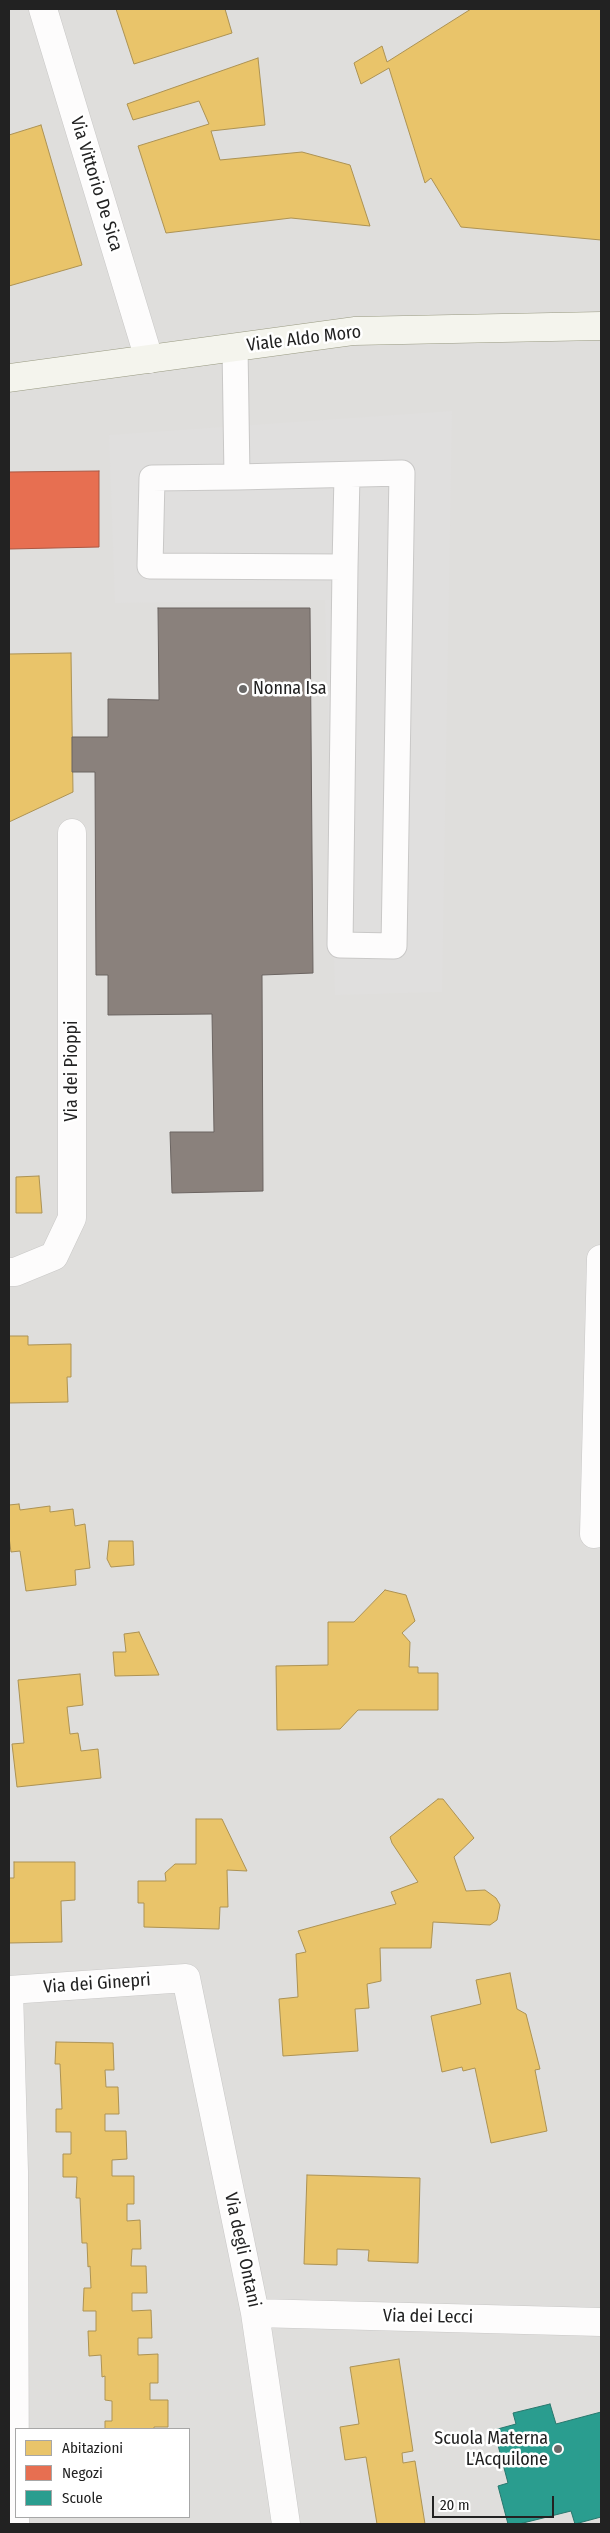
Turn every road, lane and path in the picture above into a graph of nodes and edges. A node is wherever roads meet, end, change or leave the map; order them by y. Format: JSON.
{"nodes":[{"id":1,"x":42,"y":9,"type":"edge"},
{"id":2,"x":601,"y":326,"type":"edge"},
{"id":3,"x":235,"y":347,"type":"junction"},
{"id":4,"x":149,"y":359,"type":"junction"},
{"id":5,"x":9,"y":378,"type":"edge"},
{"id":6,"x":347,"y":474,"type":"junction"},
{"id":7,"x":237,"y":477,"type":"junction"},
{"id":8,"x":345,"y":567,"type":"junction"},
{"id":9,"x":72,"y":833,"type":"dead end"},
{"id":10,"x":601,"y":1259,"type":"edge"},
{"id":11,"x":9,"y":1272,"type":"edge"},
{"id":12,"x":594,"y":1534,"type":"dead end"},
{"id":13,"x":186,"y":1978,"type":"joint"},
{"id":14,"x":9,"y":1990,"type":"edge"},
{"id":15,"x":256,"y":2313,"type":"junction"},
{"id":16,"x":601,"y":2322,"type":"edge"},
{"id":17,"x":15,"y":2524,"type":"edge"},
{"id":18,"x":286,"y":2524,"type":"edge"}],
"edges":[{"from":1,"to":4,"type":"street","name":"Via Vittorio De Sica"},
{"from":2,"to":3,"type":"main road","name":"Viale Aldo Moro"},
{"from":3,"to":4,"type":"main road","name":"Viale Aldo Moro"},
{"from":3,"to":7,"type":"lane"},
{"from":4,"to":5,"type":"main road","name":"Viale Aldo Moro"},
{"from":6,"to":7,"type":"lane"},
{"from":6,"to":8,"type":"lane"},
{"from":6,"to":8,"type":"lane"},
{"from":7,"to":8,"type":"lane"},
{"from":9,"to":11,"type":"street","name":"Via dei Pioppi"},
{"from":10,"to":12,"type":"street"},
{"from":13,"to":14,"type":"street","name":"Via dei Ginepri"},
{"from":13,"to":15,"type":"street","name":"Via degli Ontani"},
{"from":14,"to":17,"type":"street"},
{"from":15,"to":16,"type":"street","name":"Via dei Lecci"},
{"from":15,"to":18,"type":"street","name":"Via degli Ontani"}]}
